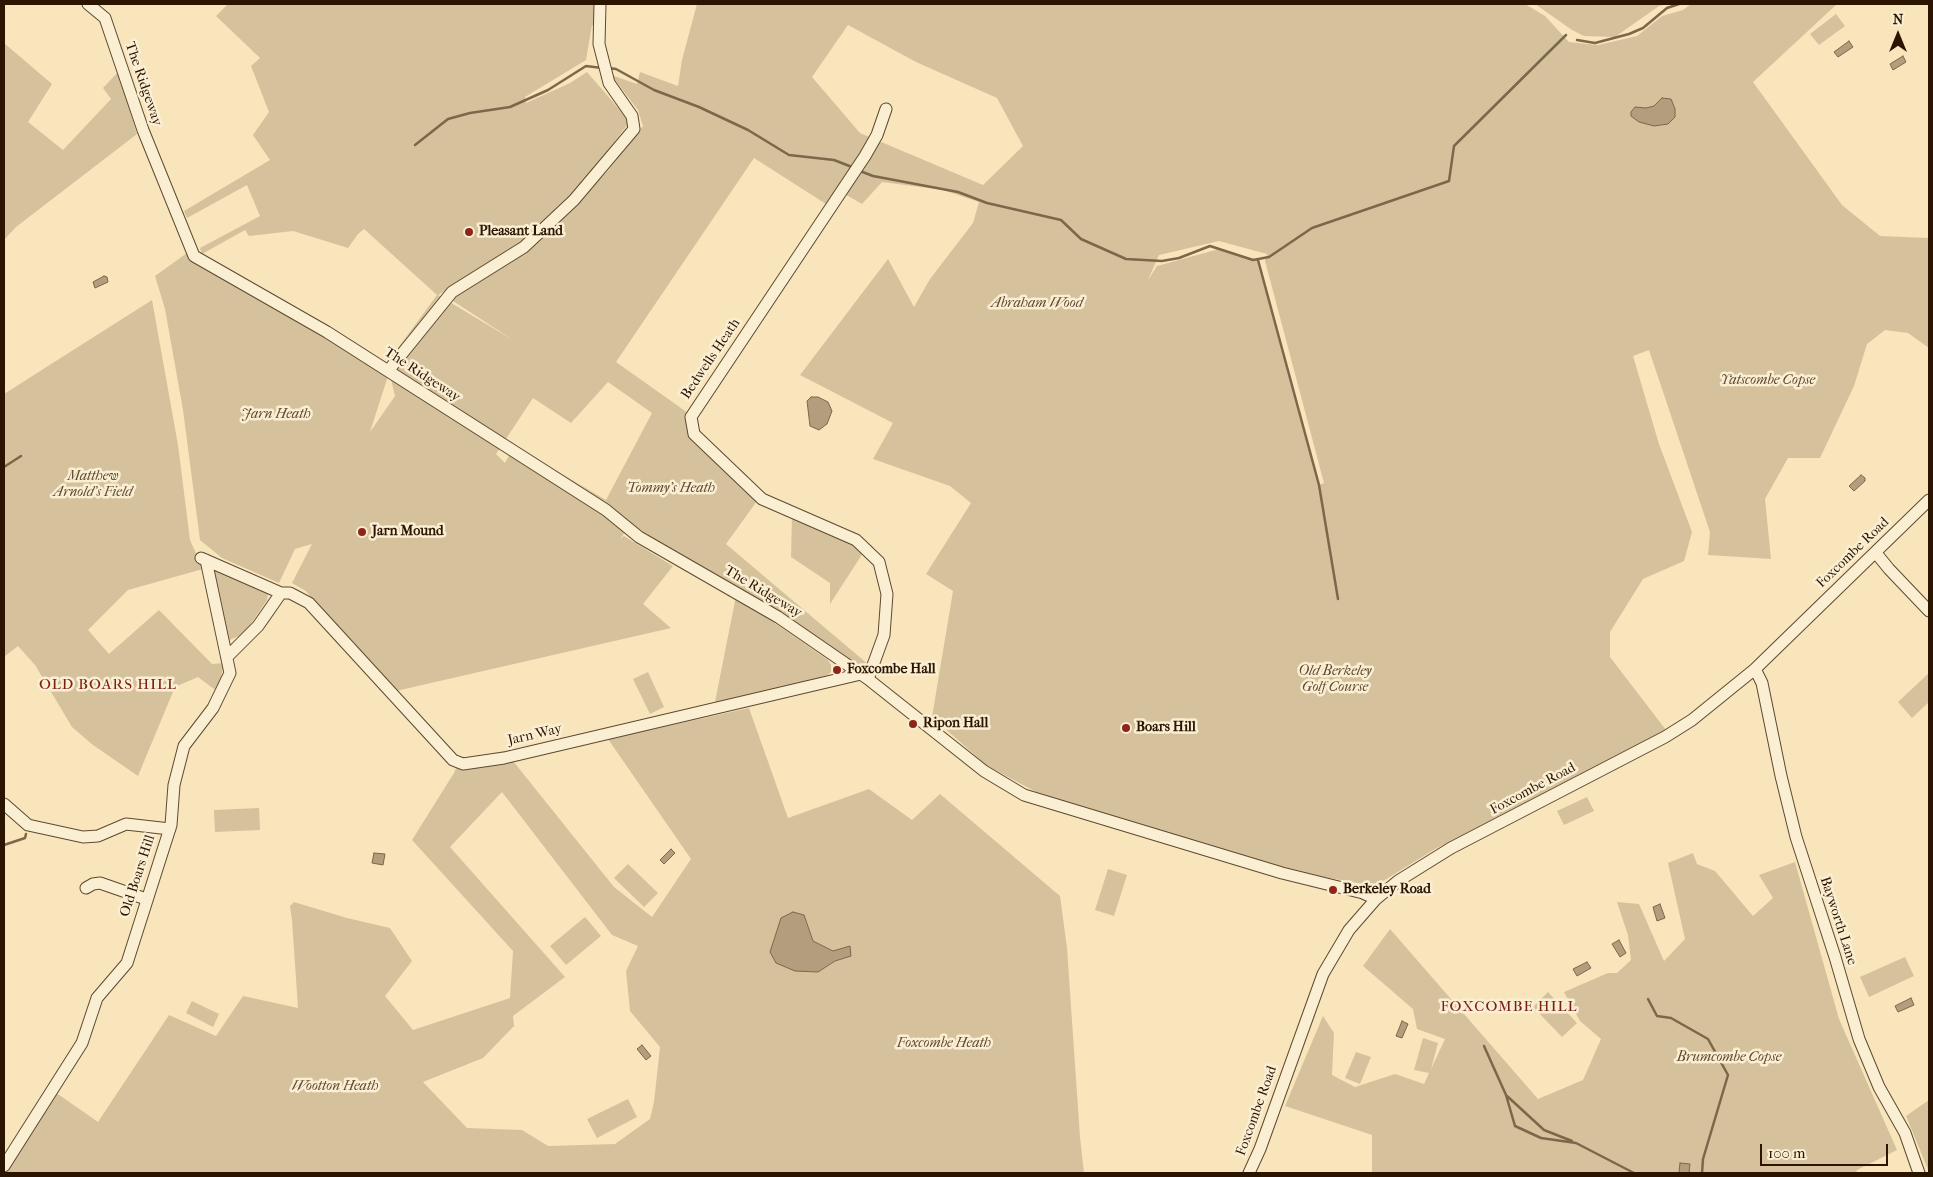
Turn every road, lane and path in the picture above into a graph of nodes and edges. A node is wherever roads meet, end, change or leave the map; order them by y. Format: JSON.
{"nodes":[{"id":1,"x":88,"y":4,"type":"edge"},
{"id":2,"x":600,"y":4,"type":"edge"},
{"id":3,"x":886,"y":109,"type":"dead end"},
{"id":4,"x":388,"y":371,"type":"junction"},
{"id":5,"x":1929,"y":500,"type":"edge"},
{"id":6,"x":1876,"y":553,"type":"junction"},
{"id":7,"x":203,"y":559,"type":"joint"},
{"id":8,"x":281,"y":593,"type":"junction"},
{"id":9,"x":1929,"y":611,"type":"edge"},
{"id":10,"x":227,"y":658,"type":"junction"},
{"id":11,"x":1755,"y":669,"type":"junction"},
{"id":12,"x":865,"y":676,"type":"junction"},
{"id":13,"x":4,"y":804,"type":"edge"},
{"id":14,"x":170,"y":829,"type":"junction"},
{"id":15,"x":86,"y":888,"type":"dead end"},
{"id":16,"x":146,"y":899,"type":"junction"},
{"id":17,"x":1376,"y":899,"type":"junction"},
{"id":18,"x":4,"y":1166,"type":"edge"},
{"id":19,"x":1249,"y":1173,"type":"edge"},
{"id":20,"x":1919,"y":1173,"type":"edge"}],
"edges":[{"from":1,"to":4,"type":"street","name":"The Ridgeway"},
{"from":2,"to":4,"type":"street"},
{"from":3,"to":12,"type":"street","name":"Bedwells Heath"},
{"from":4,"to":12,"type":"street","name":"The Ridgeway"},
{"from":5,"to":6,"type":"street","name":"Foxcombe Road"},
{"from":6,"to":9,"type":"street"},
{"from":6,"to":11,"type":"street","name":"Foxcombe Road"},
{"from":7,"to":8,"type":"street","name":"Jarn Way"},
{"from":7,"to":10,"type":"street","name":"Old Boars Hill"},
{"from":8,"to":10,"type":"street"},
{"from":8,"to":12,"type":"street","name":"Jarn Way"},
{"from":10,"to":14,"type":"street","name":"Old Boars Hill"},
{"from":11,"to":17,"type":"street","name":"Foxcombe Road"},
{"from":11,"to":20,"type":"street","name":"Bayworth Lane"},
{"from":12,"to":17,"type":"street"},
{"from":13,"to":14,"type":"street"},
{"from":14,"to":16,"type":"street","name":"Old Boars Hill"},
{"from":15,"to":16,"type":"street"},
{"from":16,"to":18,"type":"street","name":"Old Boars Hill"},
{"from":17,"to":19,"type":"street","name":"Foxcombe Road"}]}
